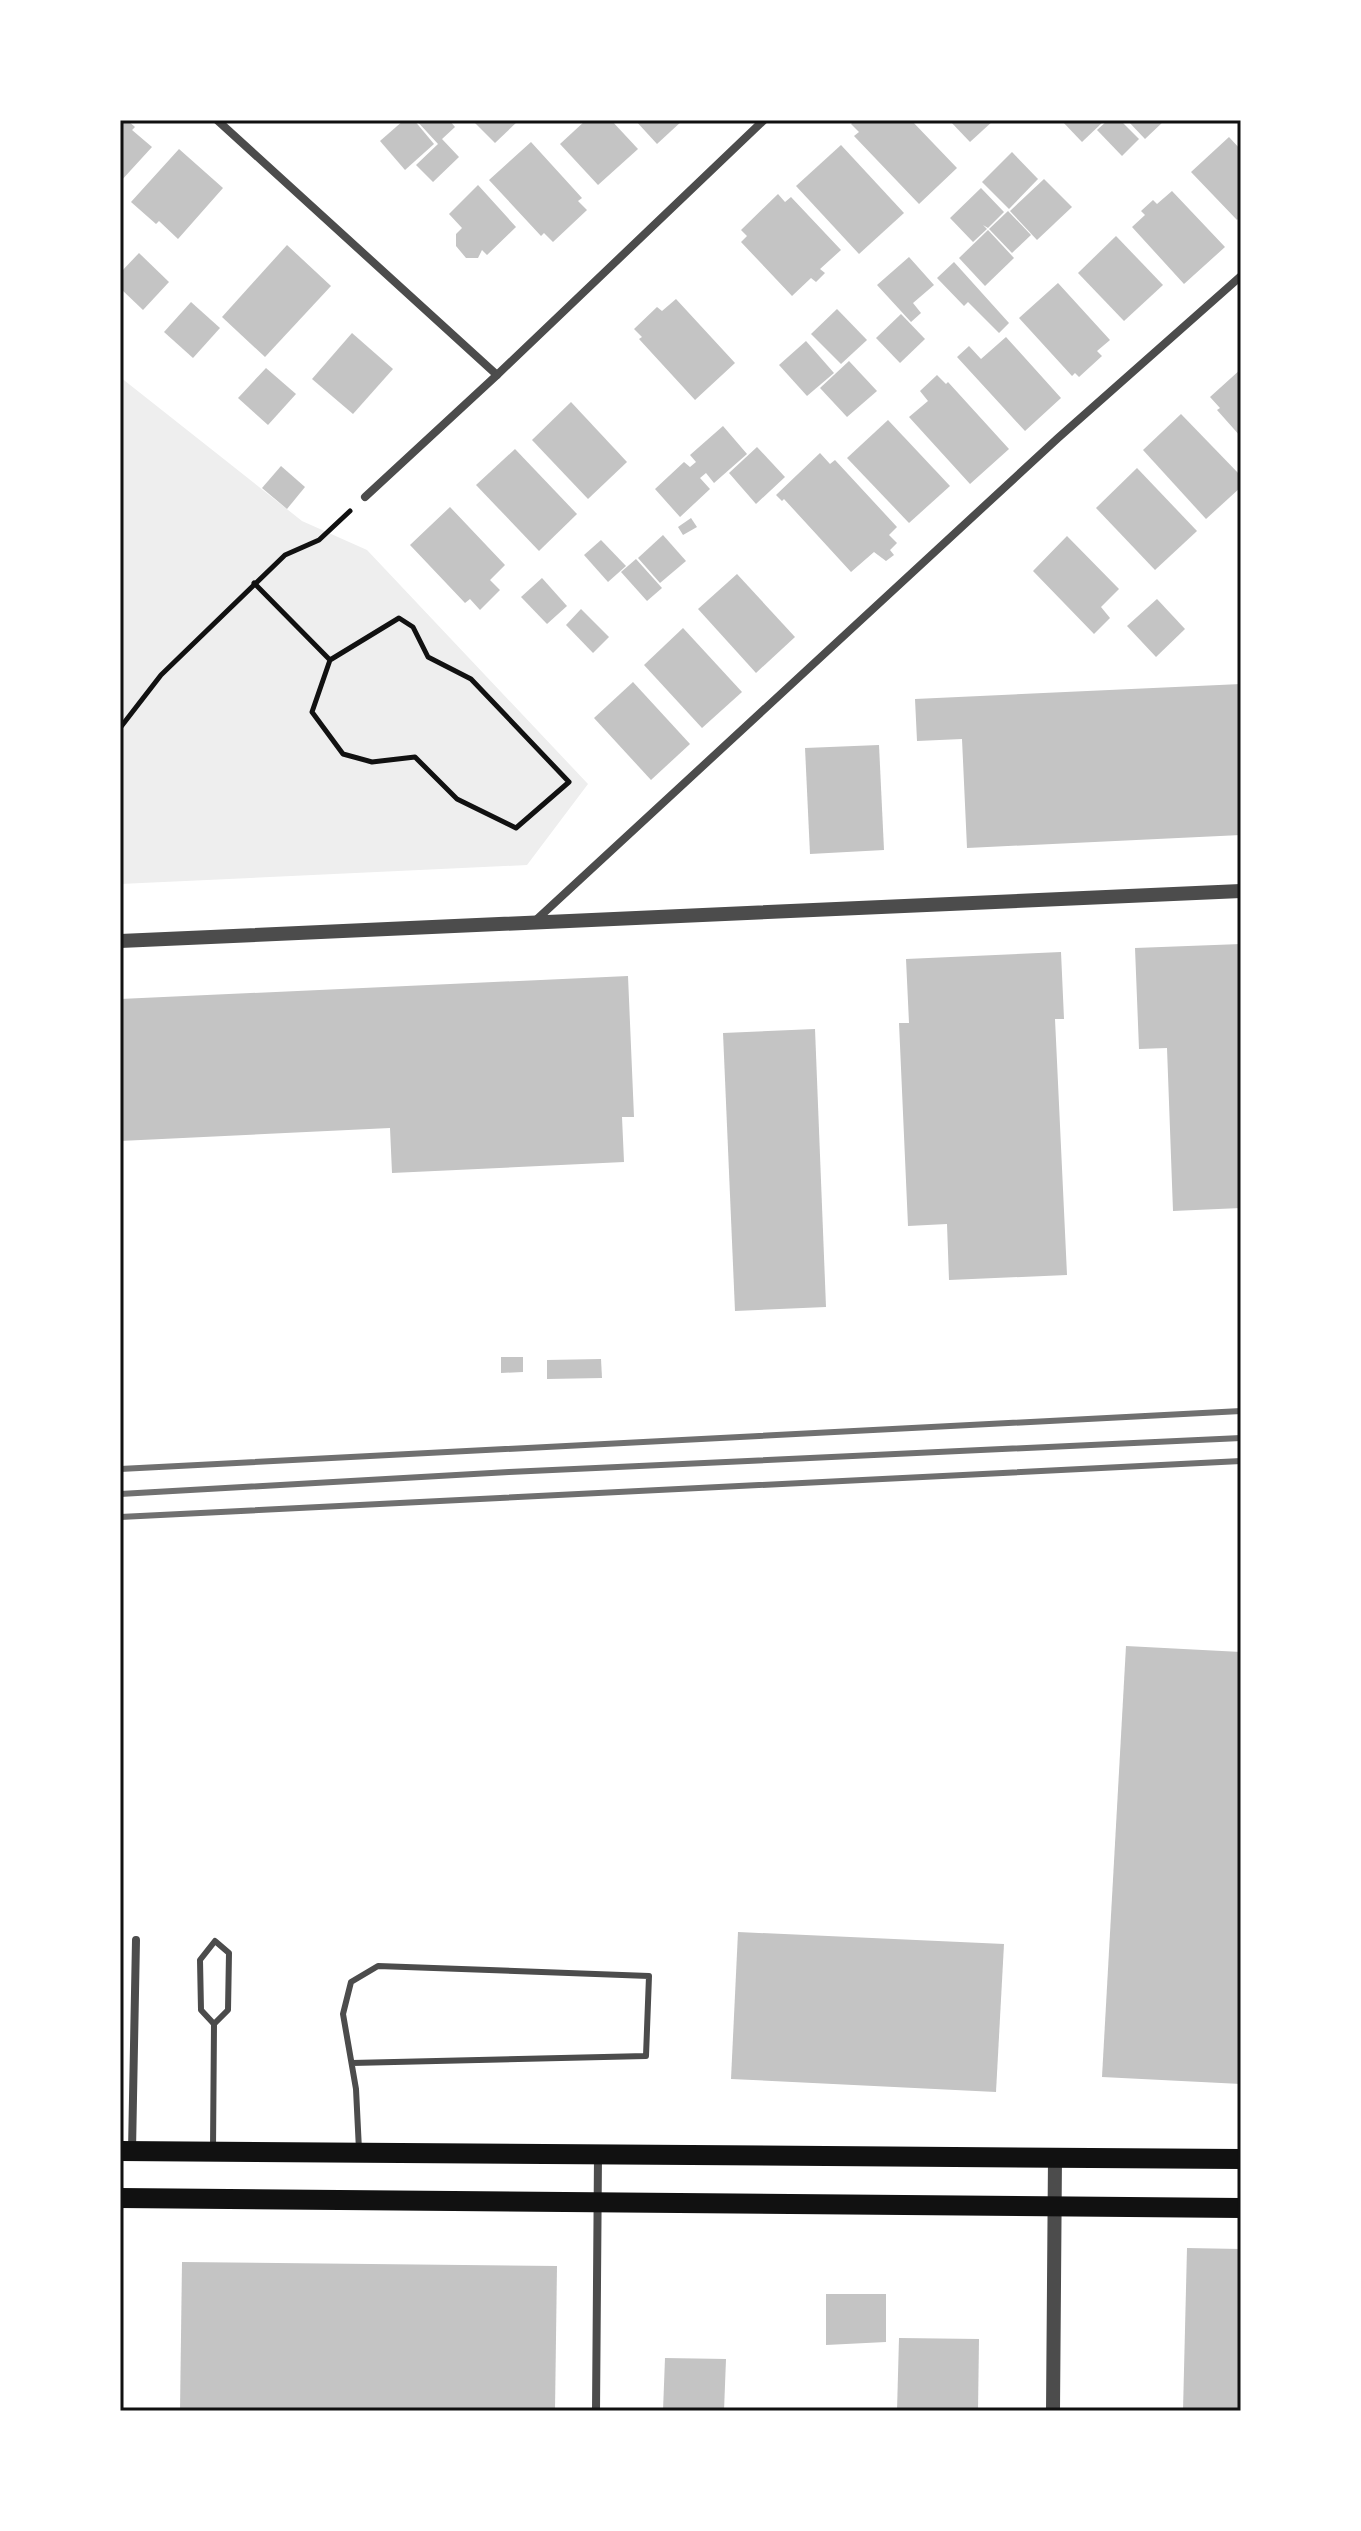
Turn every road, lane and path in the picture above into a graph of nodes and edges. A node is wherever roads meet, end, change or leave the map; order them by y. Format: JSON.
{"nodes":[{"id":1,"x":217,"y":120,"type":"edge"},
{"id":2,"x":764,"y":120,"type":"edge"},
{"id":3,"x":1241,"y":276,"type":"edge"},
{"id":4,"x":497,"y":375,"type":"junction"},
{"id":5,"x":365,"y":497,"type":"joint"},
{"id":6,"x":254,"y":583,"type":"junction"},
{"id":7,"x":330,"y":660,"type":"junction"},
{"id":8,"x":120,"y":728,"type":"edge"},
{"id":9,"x":1238,"y":889,"type":"edge"},
{"id":10,"x":531,"y":924,"type":"junction"},
{"id":11,"x":120,"y":941,"type":"edge"},
{"id":12,"x":136,"y":1940,"type":"dead end"},
{"id":13,"x":214,"y":2024,"type":"junction"},
{"id":14,"x":352,"y":2063,"type":"junction"},
{"id":15,"x":126,"y":2151,"type":"edge"},
{"id":16,"x":213,"y":2152,"type":"junction"},
{"id":17,"x":359,"y":2152,"type":"junction"},
{"id":18,"x":598,"y":2155,"type":"junction"},
{"id":19,"x":1055,"y":2157,"type":"junction"},
{"id":20,"x":1241,"y":2159,"type":"edge"},
{"id":21,"x":120,"y":2198,"type":"edge"},
{"id":22,"x":598,"y":2203,"type":"junction"},
{"id":23,"x":1054,"y":2206,"type":"junction"},
{"id":24,"x":1241,"y":2208,"type":"edge"},
{"id":25,"x":596,"y":2411,"type":"edge"},
{"id":26,"x":1053,"y":2411,"type":"edge"}],
"edges":[{"from":1,"to":4,"type":"street"},
{"from":2,"to":4,"type":"street"},
{"from":3,"to":10,"type":"street"},
{"from":4,"to":5,"type":"street"},
{"from":5,"to":6,"type":"path"},
{"from":6,"to":7,"type":"path"},
{"from":6,"to":8,"type":"path"},
{"from":7,"to":7,"type":"path"},
{"from":9,"to":10,"type":"street"},
{"from":10,"to":11,"type":"street"},
{"from":12,"to":15,"type":"street"},
{"from":13,"to":13,"type":"lane"},
{"from":13,"to":16,"type":"lane"},
{"from":14,"to":14,"type":"lane"},
{"from":14,"to":17,"type":"lane"},
{"from":15,"to":16,"type":"main road"},
{"from":16,"to":17,"type":"main road"},
{"from":17,"to":18,"type":"main road"},
{"from":18,"to":19,"type":"main road"},
{"from":18,"to":22,"type":"street"},
{"from":19,"to":20,"type":"main road"},
{"from":19,"to":23,"type":"street"},
{"from":21,"to":22,"type":"main road"},
{"from":22,"to":23,"type":"main road"},
{"from":22,"to":25,"type":"street"},
{"from":23,"to":24,"type":"main road"},
{"from":23,"to":26,"type":"street"}]}
